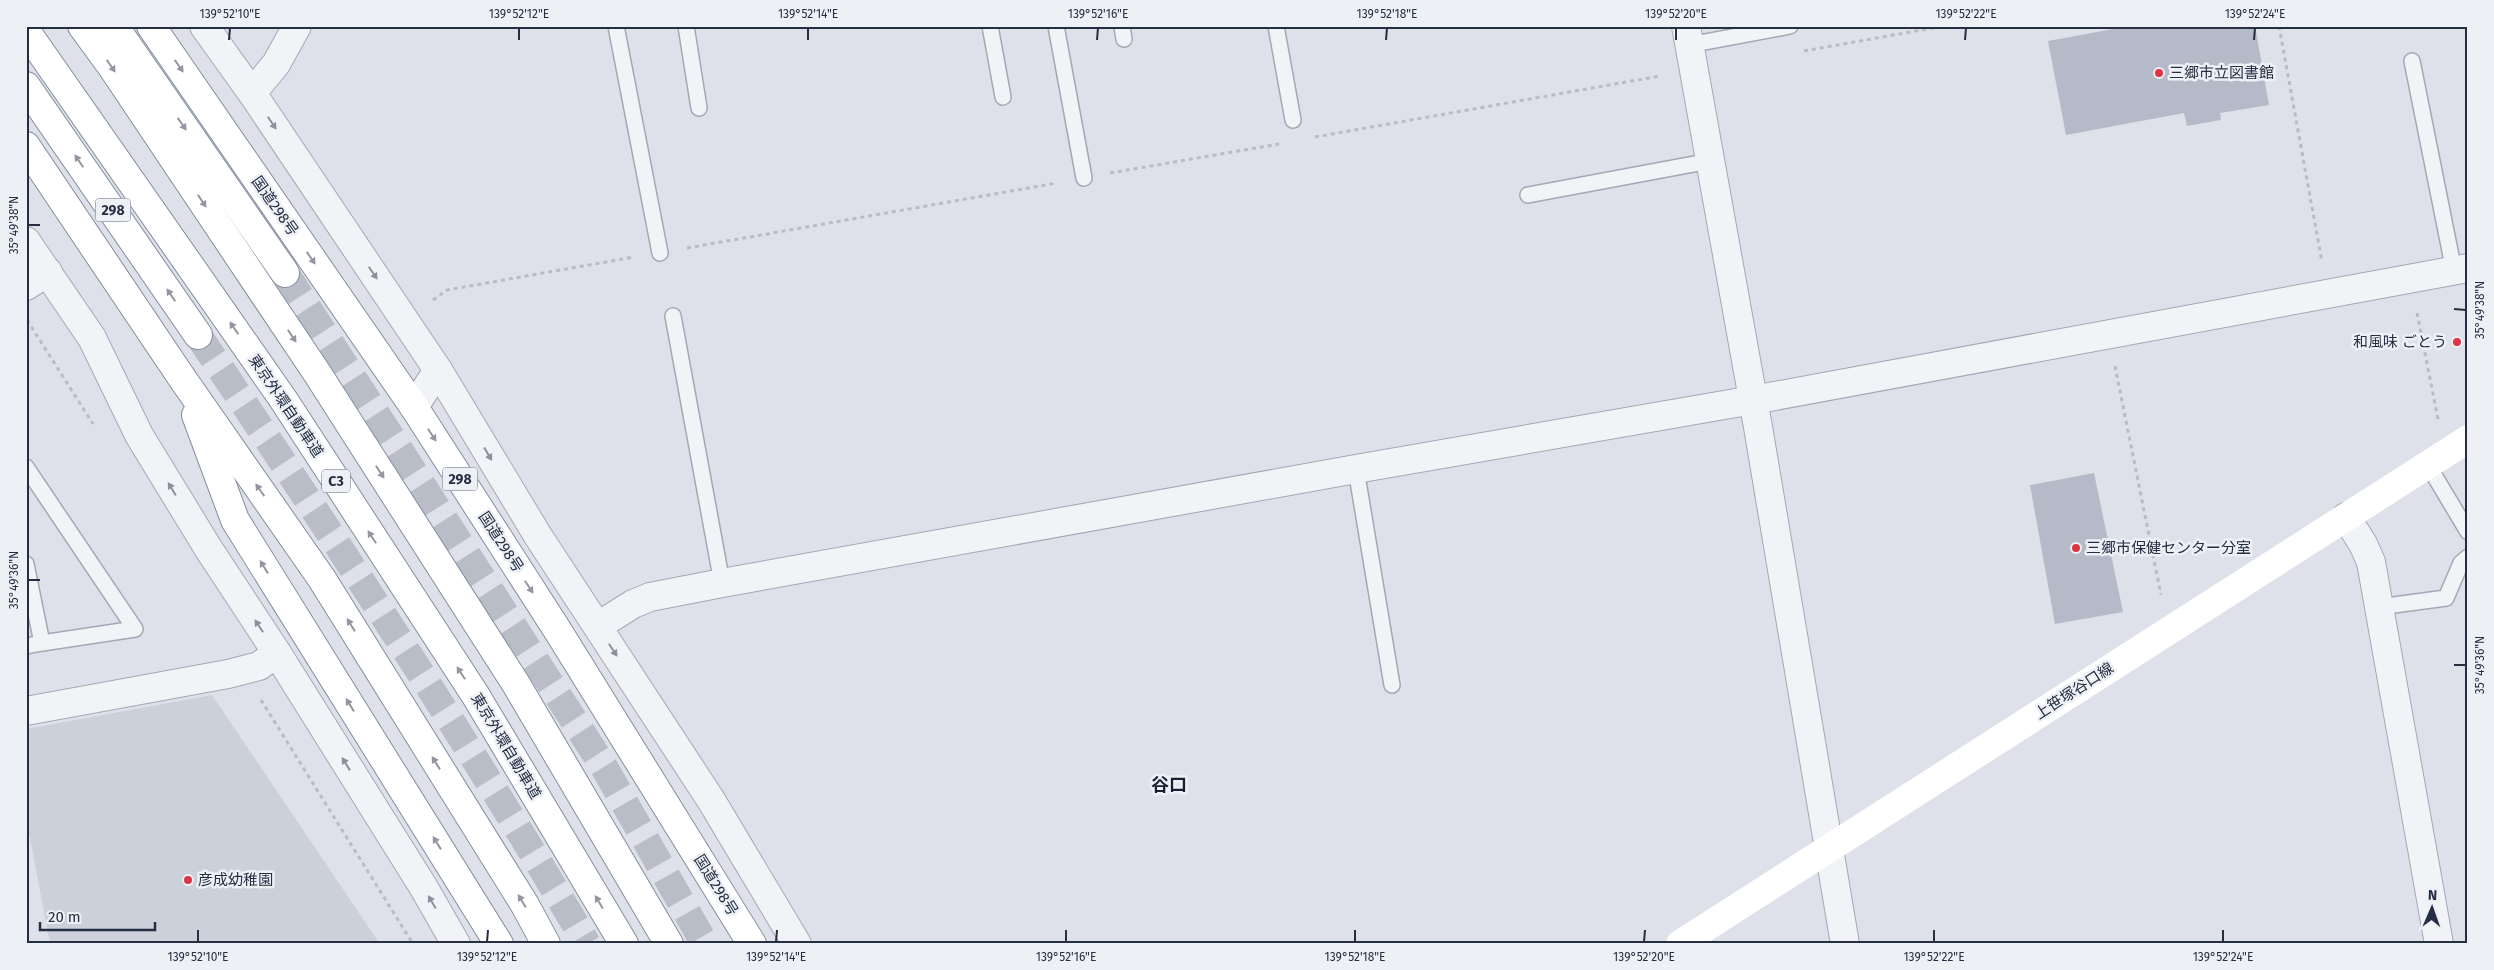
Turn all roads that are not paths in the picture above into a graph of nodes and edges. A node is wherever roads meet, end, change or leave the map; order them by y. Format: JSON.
{"nodes":[{"id":1,"x":82,"y":26,"type":"edge"},
{"id":2,"x":114,"y":26,"type":"edge"},
{"id":3,"x":151,"y":26,"type":"edge"},
{"id":4,"x":204,"y":26,"type":"edge"},
{"id":5,"x":297,"y":26,"type":"edge"},
{"id":6,"x":616,"y":26,"type":"edge"},
{"id":7,"x":686,"y":26,"type":"edge"},
{"id":8,"x":990,"y":26,"type":"edge"},
{"id":9,"x":1056,"y":26,"type":"edge"},
{"id":10,"x":1276,"y":26,"type":"edge"},
{"id":11,"x":1790,"y":26,"type":"edge"},
{"id":12,"x":26,"y":31,"type":"edge"},
{"id":13,"x":1690,"y":47,"type":"edge"},
{"id":14,"x":2412,"y":61,"type":"dead end"},
{"id":15,"x":26,"y":86,"type":"edge"},
{"id":16,"x":252,"y":93,"type":"junction"},
{"id":17,"x":1004,"y":97,"type":"dead end"},
{"id":18,"x":699,"y":108,"type":"dead end"},
{"id":19,"x":1293,"y":120,"type":"dead end"},
{"id":20,"x":26,"y":146,"type":"edge"},
{"id":21,"x":1710,"y":161,"type":"junction"},
{"id":22,"x":1084,"y":178,"type":"road end"},
{"id":23,"x":1528,"y":195,"type":"dead end"},
{"id":24,"x":26,"y":241,"type":"edge"},
{"id":25,"x":660,"y":253,"type":"road end"},
{"id":26,"x":2461,"y":269,"type":"edge"},
{"id":27,"x":286,"y":273,"type":"tunnel mouth"},
{"id":28,"x":37,"y":279,"type":"edge"},
{"id":29,"x":673,"y":316,"type":"dead end"},
{"id":30,"x":198,"y":335,"type":"tunnel mouth"},
{"id":31,"x":438,"y":370,"type":"junction"},
{"id":32,"x":182,"y":378,"type":"junction"},
{"id":33,"x":1753,"y":400,"type":"junction"},
{"id":34,"x":414,"y":407,"type":"junction"},
{"id":35,"x":2468,"y":439,"type":"edge"},
{"id":36,"x":2436,"y":460,"type":"junction"},
{"id":37,"x":26,"y":467,"type":"edge"},
{"id":38,"x":1356,"y":469,"type":"junction"},
{"id":39,"x":2346,"y":517,"type":"junction"},
{"id":40,"x":2468,"y":532,"type":"edge"},
{"id":41,"x":2468,"y":557,"type":"edge"},
{"id":42,"x":26,"y":564,"type":"edge"},
{"id":43,"x":722,"y":583,"type":"junction"},
{"id":44,"x":2379,"y":607,"type":"junction"},
{"id":45,"x":598,"y":626,"type":"junction"},
{"id":46,"x":42,"y":644,"type":"junction"},
{"id":47,"x":26,"y":646,"type":"edge"},
{"id":48,"x":277,"y":653,"type":"junction"},
{"id":49,"x":1392,"y":686,"type":"dead end"},
{"id":50,"x":26,"y":711,"type":"edge"},
{"id":51,"x":1830,"y":847,"type":"junction"},
{"id":52,"x":456,"y":944,"type":"edge"},
{"id":53,"x":499,"y":944,"type":"edge"},
{"id":54,"x":546,"y":944,"type":"edge"},
{"id":55,"x":624,"y":944,"type":"edge"},
{"id":56,"x":669,"y":944,"type":"edge"},
{"id":57,"x":752,"y":944,"type":"edge"},
{"id":58,"x":797,"y":944,"type":"edge"},
{"id":59,"x":1680,"y":944,"type":"edge"},
{"id":60,"x":1845,"y":944,"type":"edge"},
{"id":61,"x":2440,"y":944,"type":"edge"}],
"edges":[{"from":1,"to":56,"type":"main road","one_way":true},
{"from":2,"to":27,"type":"main road","name":"国道298号","one_way":true},
{"from":3,"to":34,"type":"main road","name":"国道298号","number":"298","one_way":true},
{"from":4,"to":16,"type":"street"},
{"from":5,"to":16,"type":"street"},
{"from":6,"to":25,"type":"lane"},
{"from":7,"to":18,"type":"lane"},
{"from":8,"to":17,"type":"lane"},
{"from":9,"to":22,"type":"lane"},
{"from":10,"to":19,"type":"lane"},
{"from":11,"to":13,"type":"lane"},
{"from":55,"to":12,"type":"main road","name":"東京外環自動車道","number":"C3","one_way":true},
{"from":13,"to":21,"type":"street"},
{"from":14,"to":26,"type":"lane"},
{"from":30,"to":15,"type":"main road","number":"298","one_way":true},
{"from":16,"to":31,"type":"street","one_way":true},
{"from":20,"to":32,"type":"main road","number":"298"},
{"from":21,"to":23,"type":"lane"},
{"from":21,"to":33,"type":"street"},
{"from":24,"to":28,"type":"street"},
{"from":26,"to":33,"type":"street"},
{"from":48,"to":28,"type":"street","one_way":true},
{"from":29,"to":43,"type":"lane"},
{"from":31,"to":34,"type":"street"},
{"from":31,"to":45,"type":"street","one_way":true},
{"from":53,"to":32,"type":"main road","one_way":true},
{"from":54,"to":32,"type":"main road","number":"298","one_way":true},
{"from":33,"to":38,"type":"street"},
{"from":33,"to":51,"type":"street"},
{"from":34,"to":57,"type":"main road","name":"国道298号","number":"298","one_way":true},
{"from":35,"to":36,"type":"main road","name":"上笹塚谷口線"},
{"from":36,"to":39,"type":"main road","name":"上笹塚谷口線"},
{"from":36,"to":40,"type":"lane"},
{"from":37,"to":46,"type":"lane"},
{"from":38,"to":43,"type":"street"},
{"from":38,"to":49,"type":"lane"},
{"from":39,"to":44,"type":"street"},
{"from":39,"to":51,"type":"main road","name":"上笹塚谷口線"},
{"from":41,"to":44,"type":"lane"},
{"from":42,"to":46,"type":"lane"},
{"from":43,"to":45,"type":"street"},
{"from":44,"to":61,"type":"street"},
{"from":45,"to":58,"type":"street","one_way":true},
{"from":46,"to":47,"type":"lane"},
{"from":48,"to":50,"type":"street"},
{"from":52,"to":48,"type":"street","one_way":true},
{"from":51,"to":59,"type":"main road","name":"上笹塚谷口線"},
{"from":51,"to":60,"type":"street"}]}
